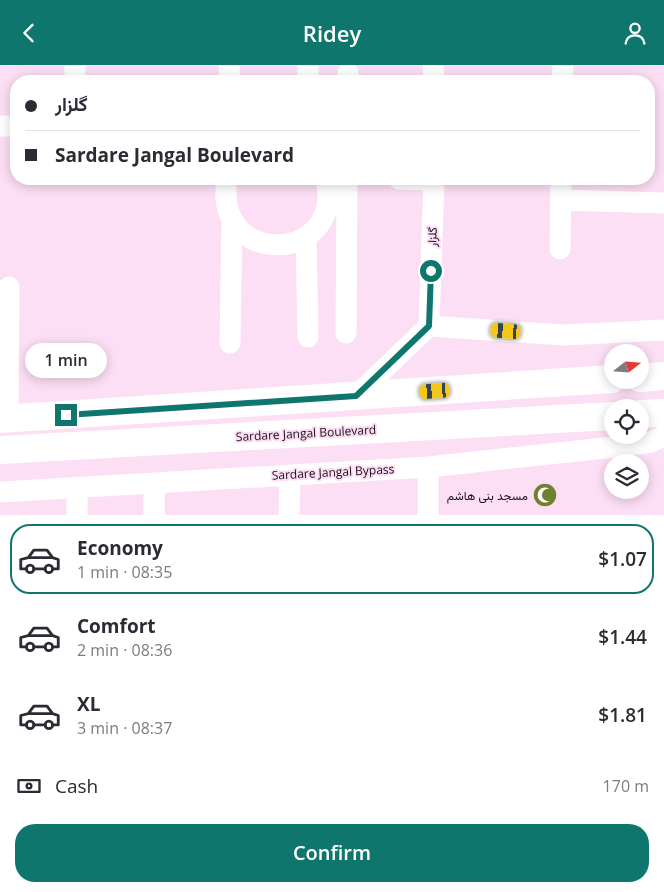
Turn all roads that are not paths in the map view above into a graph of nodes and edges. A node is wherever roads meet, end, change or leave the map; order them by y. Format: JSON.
{"nodes":[{"id":1,"x":227,"y":185,"type":"edge"},
{"id":2,"x":327,"y":185,"type":"edge"},
{"id":3,"x":347,"y":185,"type":"edge"},
{"id":4,"x":434,"y":185,"type":"edge"},
{"id":5,"x":561,"y":185,"type":"edge"},
{"id":6,"x":561,"y":200,"type":"junction"},
{"id":7,"x":664,"y":203,"type":"edge"},
{"id":8,"x":232,"y":220,"type":"junction"},
{"id":9,"x":306,"y":236,"type":"junction"},
{"id":10,"x":560,"y":249,"type":"dead end"},
{"id":11,"x":9,"y":287,"type":"dead end"},
{"id":12,"x":429,"y":326,"type":"junction"},
{"id":13,"x":664,"y":330,"type":"edge"},
{"id":14,"x":346,"y":333,"type":"dead end"},
{"id":15,"x":308,"y":337,"type":"dead end"},
{"id":16,"x":230,"y":343,"type":"dead end"},
{"id":17,"x":664,"y":376,"type":"edge"},
{"id":18,"x":649,"y":377,"type":"edge"},
{"id":19,"x":604,"y":380,"type":"edge"},
{"id":20,"x":356,"y":396,"type":"junction"},
{"id":21,"x":664,"y":413,"type":"edge"},
{"id":22,"x":649,"y":414,"type":"edge"},
{"id":23,"x":604,"y":416,"type":"edge"},
{"id":24,"x":4,"y":419,"type":"edge"},
{"id":25,"x":664,"y":437,"type":"edge"},
{"id":26,"x":0,"y":450,"type":"edge"},
{"id":27,"x":428,"y":467,"type":"junction"},
{"id":28,"x":290,"y":475,"type":"junction"},
{"id":29,"x":154,"y":483,"type":"junction"},
{"id":30,"x":77,"y":487,"type":"junction"},
{"id":31,"x":0,"y":492,"type":"edge"},
{"id":32,"x":77,"y":515,"type":"edge"},
{"id":33,"x":154,"y":515,"type":"edge"},
{"id":34,"x":290,"y":515,"type":"edge"},
{"id":35,"x":428,"y":515,"type":"edge"}],
"edges":[{"from":1,"to":8,"type":"street"},
{"from":2,"to":9,"type":"street"},
{"from":3,"to":14,"type":"street"},
{"from":4,"to":12,"type":"street","name":"گلزار"},
{"from":5,"to":6,"type":"street"},
{"from":6,"to":7,"type":"street"},
{"from":6,"to":10,"type":"street"},
{"from":8,"to":9,"type":"street"},
{"from":8,"to":16,"type":"street"},
{"from":9,"to":15,"type":"street"},
{"from":11,"to":24,"type":"street"},
{"from":12,"to":13,"type":"street"},
{"from":12,"to":20,"type":"street"},
{"from":17,"to":18,"type":"main road"},
{"from":19,"to":20,"type":"main road"},
{"from":20,"to":24,"type":"main road"},
{"from":21,"to":22,"type":"main road"},
{"from":23,"to":26,"type":"main road","name":"Sardare Jangal Boulevard"},
{"from":25,"to":27,"type":"street","name":"Sardare Jangal Bypass"},
{"from":27,"to":28,"type":"street","name":"Sardare Jangal Bypass"},
{"from":27,"to":35,"type":"street"},
{"from":28,"to":29,"type":"street","name":"Sardare Jangal Bypass"},
{"from":28,"to":34,"type":"street"},
{"from":29,"to":30,"type":"street","name":"Sardare Jangal Bypass"},
{"from":29,"to":33,"type":"street"},
{"from":30,"to":31,"type":"street","name":"Sardare Jangal Bypass"},
{"from":30,"to":32,"type":"street"}]}
